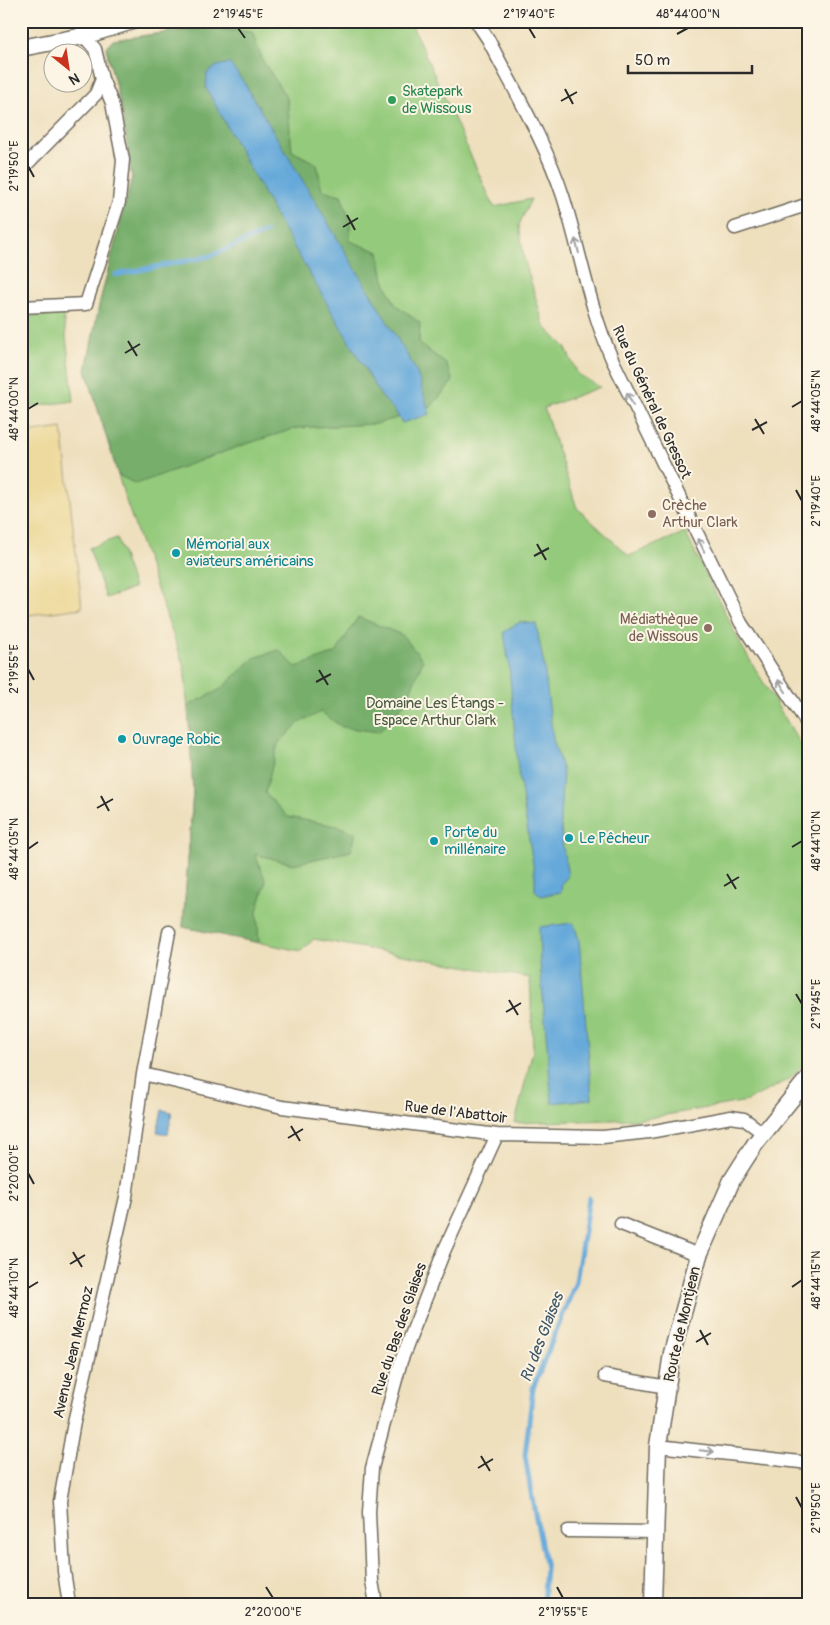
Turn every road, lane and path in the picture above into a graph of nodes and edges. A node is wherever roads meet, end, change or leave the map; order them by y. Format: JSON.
{"nodes":[{"id":1,"x":132,"y":21,"type":"edge"},
{"id":2,"x":476,"y":21,"type":"edge"},
{"id":3,"x":82,"y":28,"type":"edge"},
{"id":4,"x":21,"y":48,"type":"edge"},
{"id":5,"x":102,"y":79,"type":"junction"},
{"id":6,"x":21,"y":170,"type":"edge"},
{"id":7,"x":809,"y":204,"type":"edge"},
{"id":8,"x":735,"y":228,"type":"dead end"},
{"id":9,"x":21,"y":307,"type":"edge"},
{"id":10,"x":809,"y":726,"type":"edge"},
{"id":11,"x":169,"y":932,"type":"dead end"},
{"id":12,"x":143,"y":1074,"type":"junction"},
{"id":13,"x":809,"y":1077,"type":"edge"},
{"id":14,"x":763,"y":1133,"type":"junction"},
{"id":15,"x":498,"y":1135,"type":"junction"},
{"id":16,"x":621,"y":1224,"type":"dead end"},
{"id":17,"x":699,"y":1255,"type":"junction"},
{"id":18,"x":605,"y":1376,"type":"dead end"},
{"id":19,"x":667,"y":1387,"type":"junction"},
{"id":20,"x":658,"y":1446,"type":"junction"},
{"id":21,"x":809,"y":1463,"type":"edge"},
{"id":22,"x":568,"y":1531,"type":"dead end"},
{"id":23,"x":655,"y":1532,"type":"junction"},
{"id":24,"x":69,"y":1604,"type":"edge"},
{"id":25,"x":376,"y":1604,"type":"edge"},
{"id":26,"x":653,"y":1604,"type":"edge"}],
"edges":[{"from":1,"to":3,"type":"street"},
{"from":10,"to":2,"type":"street","name":"Rue du Général de Gressot","one_way":true},
{"from":3,"to":4,"type":"street"},
{"from":3,"to":5,"type":"street"},
{"from":5,"to":6,"type":"street"},
{"from":5,"to":9,"type":"street"},
{"from":7,"to":8,"type":"street"},
{"from":11,"to":12,"type":"street","name":"Avenue Jean Mermoz"},
{"from":12,"to":15,"type":"street","name":"Rue de l'Abattoir"},
{"from":12,"to":24,"type":"street","name":"Avenue Jean Mermoz"},
{"from":13,"to":14,"type":"street","name":"Route de Montjean"},
{"from":14,"to":15,"type":"street","name":"Rue de l'Abattoir"},
{"from":14,"to":17,"type":"street","name":"Route de Montjean"},
{"from":15,"to":25,"type":"street","name":"Rue du Bas des Glaises"},
{"from":16,"to":17,"type":"street"},
{"from":17,"to":19,"type":"street","name":"Route de Montjean"},
{"from":18,"to":19,"type":"street"},
{"from":19,"to":20,"type":"street","name":"Route de Montjean"},
{"from":20,"to":21,"type":"street","one_way":true},
{"from":20,"to":23,"type":"street","name":"Route de Montjean"},
{"from":22,"to":23,"type":"street"},
{"from":23,"to":26,"type":"street","name":"Route de Montjean"}]}
